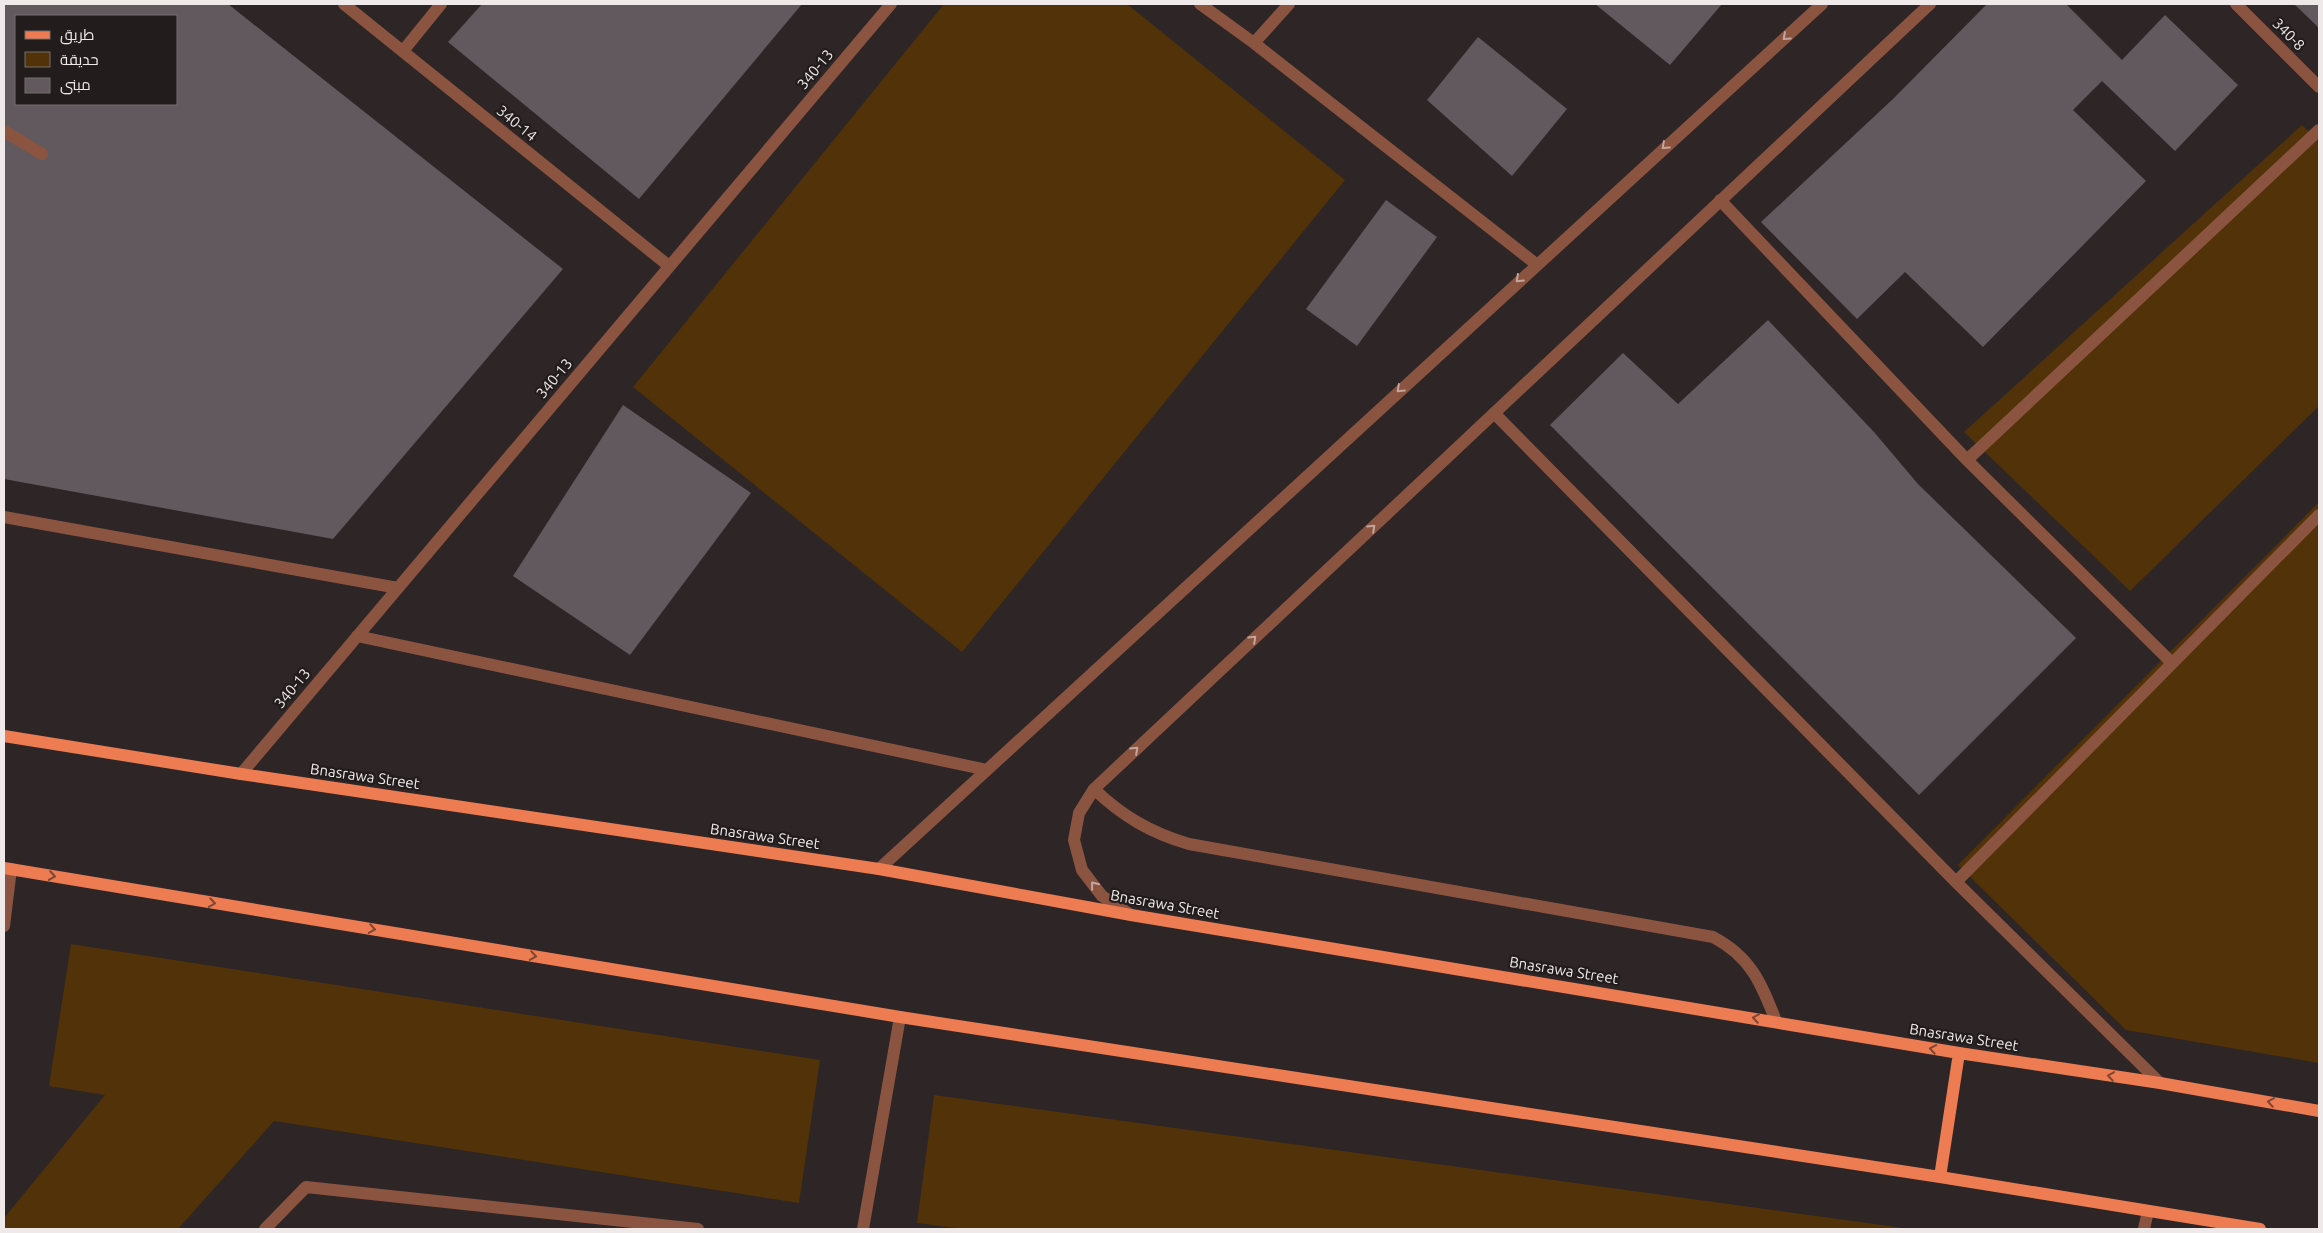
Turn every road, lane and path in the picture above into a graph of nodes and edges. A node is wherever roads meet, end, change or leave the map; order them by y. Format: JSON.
{"nodes":[{"id":1,"x":344,"y":4,"type":"edge"},
{"id":2,"x":441,"y":4,"type":"edge"},
{"id":3,"x":891,"y":4,"type":"edge"},
{"id":4,"x":1200,"y":4,"type":"edge"},
{"id":5,"x":1289,"y":4,"type":"edge"},
{"id":6,"x":1822,"y":4,"type":"edge"},
{"id":7,"x":1930,"y":4,"type":"edge"},
{"id":8,"x":2236,"y":4,"type":"edge"},
{"id":9,"x":1254,"y":43,"type":"junction"},
{"id":10,"x":403,"y":51,"type":"junction"},
{"id":11,"x":2319,"y":87,"type":"edge"},
{"id":12,"x":2319,"y":130,"type":"edge"},
{"id":13,"x":4,"y":131,"type":"edge"},
{"id":14,"x":42,"y":154,"type":"dead end"},
{"id":15,"x":1720,"y":200,"type":"junction"},
{"id":16,"x":1536,"y":264,"type":"junction"},
{"id":17,"x":670,"y":266,"type":"junction"},
{"id":18,"x":1494,"y":413,"type":"junction"},
{"id":19,"x":1967,"y":460,"type":"junction"},
{"id":20,"x":2319,"y":515,"type":"edge"},
{"id":21,"x":4,"y":517,"type":"edge"},
{"id":22,"x":398,"y":588,"type":"junction"},
{"id":23,"x":357,"y":636,"type":"junction"},
{"id":24,"x":2172,"y":663,"type":"junction"},
{"id":25,"x":4,"y":736,"type":"edge"},
{"id":26,"x":987,"y":770,"type":"junction"},
{"id":27,"x":241,"y":774,"type":"junction"},
{"id":28,"x":1094,"y":789,"type":"junction"},
{"id":29,"x":7,"y":869,"type":"edge"},
{"id":30,"x":879,"y":869,"type":"junction"},
{"id":31,"x":1956,"y":882,"type":"junction"},
{"id":32,"x":1132,"y":915,"type":"junction"},
{"id":33,"x":4,"y":926,"type":"edge"},
{"id":34,"x":900,"y":1017,"type":"junction"},
{"id":35,"x":1776,"y":1021,"type":"junction"},
{"id":36,"x":1959,"y":1053,"type":"junction"},
{"id":37,"x":2160,"y":1083,"type":"junction"},
{"id":38,"x":2319,"y":1111,"type":"edge"},
{"id":39,"x":1940,"y":1177,"type":"junction"},
{"id":40,"x":2148,"y":1211,"type":"junction"},
{"id":41,"x":265,"y":1229,"type":"edge"},
{"id":42,"x":698,"y":1229,"type":"edge"},
{"id":43,"x":863,"y":1229,"type":"edge"},
{"id":44,"x":2144,"y":1229,"type":"edge"},
{"id":45,"x":2260,"y":1229,"type":"edge"}],
"edges":[{"from":1,"to":10,"type":"street","name":"340-14"},
{"from":2,"to":10,"type":"street"},
{"from":3,"to":17,"type":"street","name":"340-13"},
{"from":4,"to":9,"type":"street"},
{"from":5,"to":9,"type":"street"},
{"from":6,"to":16,"type":"street","one_way":true},
{"from":7,"to":15,"type":"street"},
{"from":8,"to":11,"type":"street","name":"340-8"},
{"from":9,"to":16,"type":"street"},
{"from":10,"to":17,"type":"street","name":"340-14"},
{"from":12,"to":19,"type":"street"},
{"from":13,"to":14,"type":"street"},
{"from":15,"to":18,"type":"street"},
{"from":15,"to":19,"type":"street"},
{"from":16,"to":26,"type":"street","one_way":true},
{"from":17,"to":22,"type":"street","name":"340-13"},
{"from":28,"to":18,"type":"street","one_way":true},
{"from":18,"to":31,"type":"street"},
{"from":19,"to":24,"type":"street"},
{"from":20,"to":24,"type":"street"},
{"from":21,"to":22,"type":"street"},
{"from":22,"to":23,"type":"street","name":"340-13"},
{"from":23,"to":26,"type":"street"},
{"from":23,"to":27,"type":"street","name":"340-13"},
{"from":24,"to":31,"type":"street"},
{"from":25,"to":27,"type":"main road","name":"Bnasrawa Street"},
{"from":26,"to":30,"type":"street"},
{"from":27,"to":30,"type":"main road","name":"Bnasrawa Street"},
{"from":32,"to":28,"type":"street","one_way":true},
{"from":28,"to":35,"type":"street"},
{"from":29,"to":33,"type":"street"},
{"from":29,"to":34,"type":"main road","one_way":true},
{"from":30,"to":32,"type":"main road","name":"Bnasrawa Street"},
{"from":31,"to":37,"type":"street"},
{"from":35,"to":32,"type":"main road","name":"Bnasrawa Street","one_way":true},
{"from":34,"to":39,"type":"main road"},
{"from":34,"to":43,"type":"street"},
{"from":36,"to":35,"type":"main road","name":"Bnasrawa Street","one_way":true},
{"from":37,"to":36,"type":"main road","name":"Bnasrawa Street","one_way":true},
{"from":36,"to":39,"type":"main road"},
{"from":38,"to":37,"type":"main road","name":"Bnasrawa Street","one_way":true},
{"from":39,"to":40,"type":"main road"},
{"from":40,"to":44,"type":"street"},
{"from":40,"to":45,"type":"main road"},
{"from":41,"to":42,"type":"street"}]}
